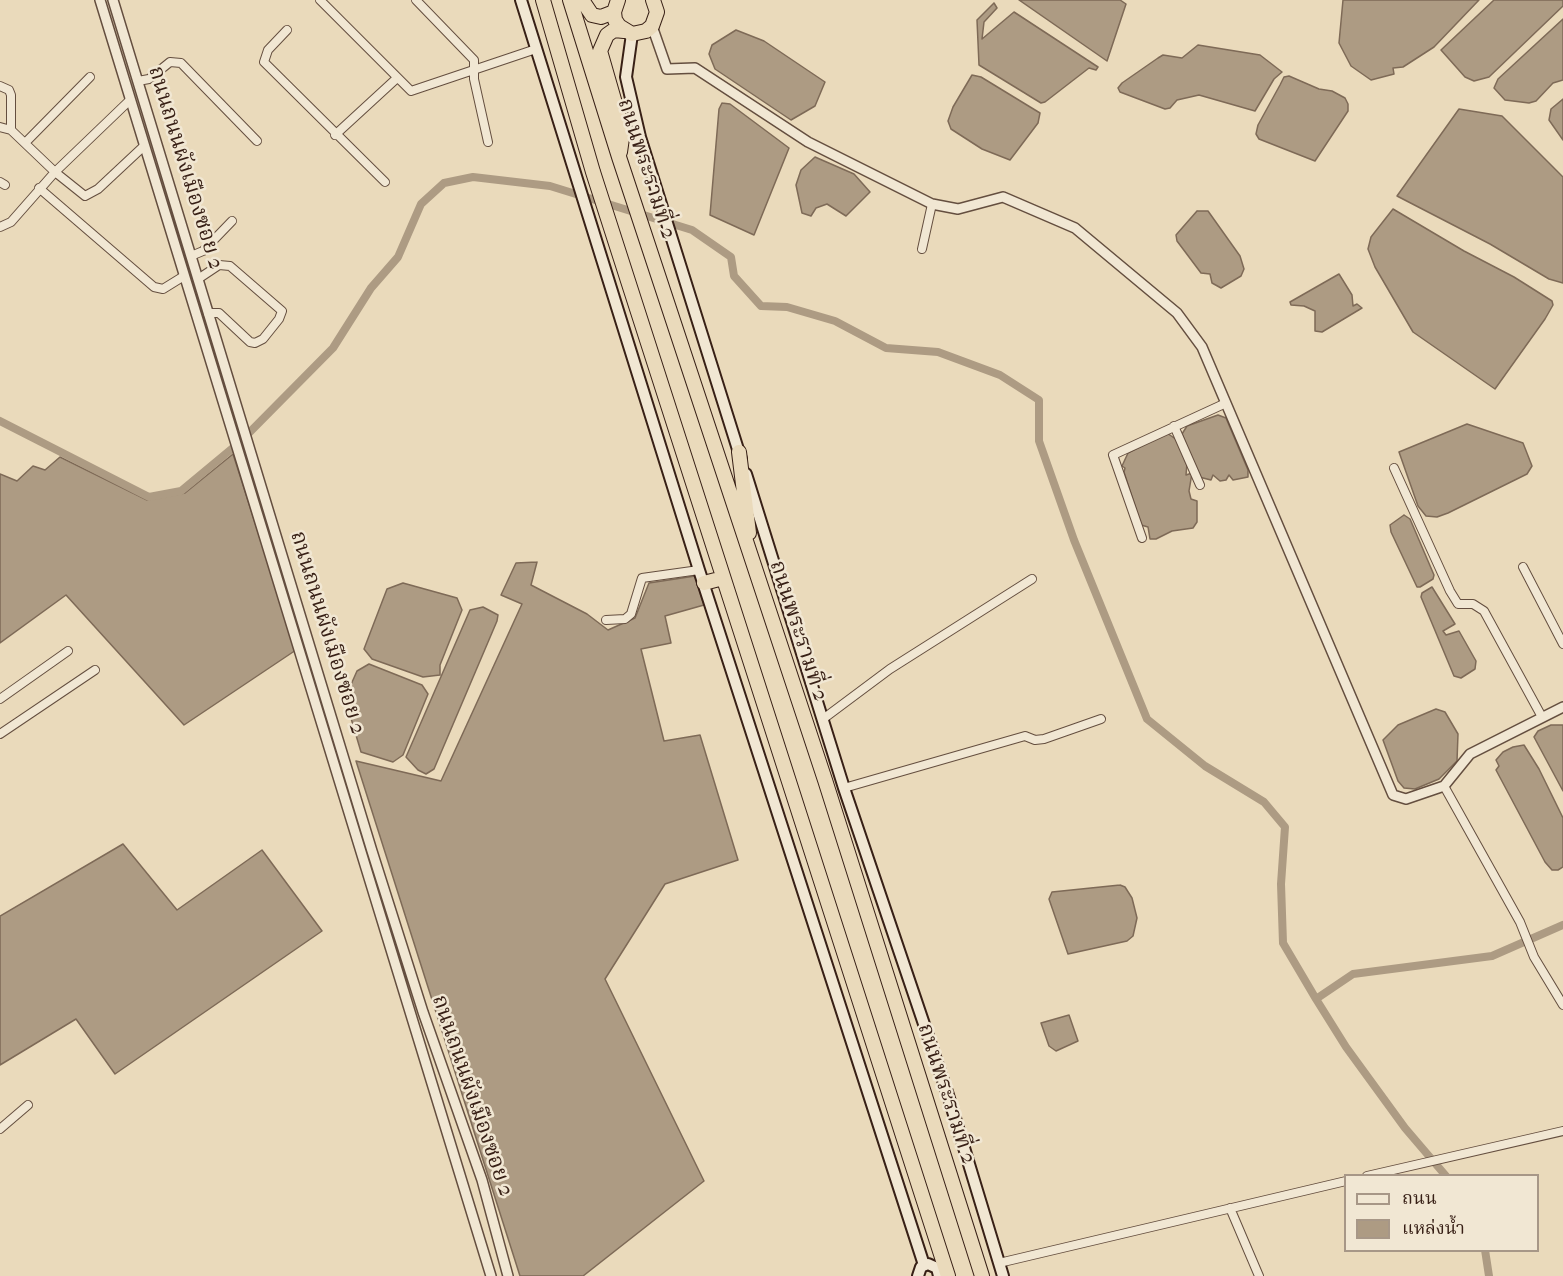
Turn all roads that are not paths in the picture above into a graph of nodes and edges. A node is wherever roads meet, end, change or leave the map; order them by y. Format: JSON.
{"nodes":[{"id":1,"x":100,"y":0,"type":"edge"},
{"id":2,"x":113,"y":0,"type":"edge"},
{"id":3,"x":320,"y":0,"type":"edge"},
{"id":4,"x":416,"y":0,"type":"edge"},
{"id":5,"x":521,"y":0,"type":"edge"},
{"id":6,"x":543,"y":0,"type":"edge"},
{"id":7,"x":570,"y":0,"type":"edge"},
{"id":8,"x":582,"y":0,"type":"edge"},
{"id":9,"x":653,"y":0,"type":"edge"},
{"id":10,"x":616,"y":6,"type":"edge"},
{"id":11,"x":652,"y":26,"type":"junction"},
{"id":12,"x":287,"y":30,"type":"dead end"},
{"id":13,"x":628,"y":32,"type":"junction"},
{"id":14,"x":536,"y":49,"type":"junction"},
{"id":15,"x":475,"y":70,"type":"junction"},
{"id":16,"x":90,"y":77,"type":"dead end"},
{"id":17,"x":396,"y":78,"type":"junction"},
{"id":18,"x":138,"y":81,"type":"junction"},
{"id":19,"x":0,"y":86,"type":"edge"},
{"id":20,"x":130,"y":100,"type":"junction"},
{"id":21,"x":0,"y":127,"type":"edge"},
{"id":22,"x":11,"y":129,"type":"junction"},
{"id":23,"x":335,"y":135,"type":"junction"},
{"id":24,"x":257,"y":141,"type":"dead end"},
{"id":25,"x":488,"y":142,"type":"dead end"},
{"id":26,"x":25,"y":143,"type":"junction"},
{"id":27,"x":144,"y":146,"type":"junction"},
{"id":28,"x":619,"y":157,"type":"junction"},
{"id":29,"x":55,"y":172,"type":"junction"},
{"id":30,"x":385,"y":182,"type":"dead end"},
{"id":31,"x":39,"y":189,"type":"junction"},
{"id":32,"x":932,"y":204,"type":"junction"},
{"id":33,"x":232,"y":221,"type":"dead end"},
{"id":34,"x":0,"y":227,"type":"edge"},
{"id":35,"x":922,"y":249,"type":"dead end"},
{"id":36,"x":191,"y":256,"type":"junction"},
{"id":37,"x":184,"y":276,"type":"junction"},
{"id":38,"x":198,"y":279,"type":"junction"},
{"id":39,"x":208,"y":313,"type":"junction"},
{"id":40,"x":1226,"y":403,"type":"junction"},
{"id":41,"x":1174,"y":426,"type":"junction"},
{"id":42,"x":739,"y":452,"type":"junction"},
{"id":43,"x":1394,"y":468,"type":"dead end"},
{"id":44,"x":1200,"y":485,"type":"dead end"},
{"id":45,"x":1142,"y":538,"type":"dead end"},
{"id":46,"x":1523,"y":567,"type":"dead end"},
{"id":47,"x":755,"y":568,"type":"junction"},
{"id":48,"x":699,"y":570,"type":"junction"},
{"id":49,"x":723,"y":578,"type":"junction"},
{"id":50,"x":1032,"y":579,"type":"dead end"},
{"id":51,"x":704,"y":584,"type":"junction"},
{"id":52,"x":606,"y":620,"type":"dead end"},
{"id":53,"x":1563,"y":644,"type":"edge"},
{"id":54,"x":68,"y":651,"type":"dead end"},
{"id":55,"x":95,"y":670,"type":"dead end"},
{"id":56,"x":0,"y":699,"type":"edge"},
{"id":57,"x":1563,"y":706,"type":"edge"},
{"id":58,"x":1542,"y":717,"type":"junction"},
{"id":59,"x":823,"y":719,"type":"junction"},
{"id":60,"x":1101,"y":719,"type":"dead end"},
{"id":61,"x":0,"y":734,"type":"edge"},
{"id":62,"x":1444,"y":786,"type":"junction"},
{"id":63,"x":844,"y":788,"type":"junction"},
{"id":64,"x":1563,"y":1005,"type":"edge"},
{"id":65,"x":423,"y":1012,"type":"junction"},
{"id":66,"x":411,"y":1016,"type":"junction"},
{"id":67,"x":28,"y":1105,"type":"dead end"},
{"id":68,"x":0,"y":1129,"type":"edge"},
{"id":69,"x":1563,"y":1131,"type":"edge"},
{"id":70,"x":1375,"y":1174,"type":"edge"},
{"id":71,"x":1344,"y":1181,"type":"edge"},
{"id":72,"x":1230,"y":1208,"type":"junction"},
{"id":73,"x":999,"y":1263,"type":"junction"},
{"id":74,"x":939,"y":1270,"type":"edge"},
{"id":75,"x":491,"y":1276,"type":"edge"},
{"id":76,"x":508,"y":1276,"type":"edge"},
{"id":77,"x":918,"y":1276,"type":"edge"},
{"id":78,"x":982,"y":1276,"type":"edge"},
{"id":79,"x":1003,"y":1276,"type":"edge"},
{"id":80,"x":1259,"y":1276,"type":"edge"}],
"edges":[{"from":1,"to":20,"type":"street","name":"ถนนถนนผังเมืองซอย 2"},
{"from":2,"to":18,"type":"street","name":"ถนนถนนผังเมืองซอย 2"},
{"from":3,"to":17,"type":"street"},
{"from":4,"to":15,"type":"street"},
{"from":5,"to":14,"type":"main road"},
{"from":6,"to":49,"type":"highway"},
{"from":7,"to":28,"type":"highway","name":"ถนนพระรามที่ 2"},
{"from":8,"to":10,"type":"highway"},
{"from":9,"to":11,"type":"highway"},
{"from":10,"to":13,"type":"highway"},
{"from":11,"to":13,"type":"highway"},
{"from":11,"to":32,"type":"street"},
{"from":12,"to":23,"type":"street"},
{"from":13,"to":28,"type":"highway"},
{"from":13,"to":42,"type":"main road","name":"ถนนพระรามที่ 2"},
{"from":14,"to":15,"type":"street"},
{"from":14,"to":48,"type":"main road"},
{"from":15,"to":17,"type":"street"},
{"from":15,"to":25,"type":"street"},
{"from":16,"to":26,"type":"street"},
{"from":17,"to":23,"type":"street"},
{"from":18,"to":24,"type":"street"},
{"from":18,"to":36,"type":"street","name":"ถนนถนนผังเมืองซอย 2"},
{"from":19,"to":22,"type":"street"},
{"from":20,"to":27,"type":"street","name":"ถนนถนนผังเมืองซอย 2"},
{"from":20,"to":29,"type":"street"},
{"from":21,"to":22,"type":"street"},
{"from":22,"to":26,"type":"street"},
{"from":23,"to":30,"type":"street"},
{"from":26,"to":29,"type":"street"},
{"from":27,"to":29,"type":"street"},
{"from":27,"to":37,"type":"street","name":"ถนนถนนผังเมืองซอย 2"},
{"from":28,"to":47,"type":"highway","name":"ถนนพระรามที่ 2"},
{"from":29,"to":31,"type":"street"},
{"from":31,"to":34,"type":"street"},
{"from":31,"to":37,"type":"street"},
{"from":32,"to":35,"type":"street"},
{"from":32,"to":40,"type":"street"},
{"from":33,"to":36,"type":"street"},
{"from":36,"to":38,"type":"street","name":"ถนนถนนผังเมืองซอย 2"},
{"from":37,"to":66,"type":"street","name":"ถนนถนนผังเมืองซอย 2"},
{"from":38,"to":39,"type":"street","name":"ถนนถนนผังเมืองซอย 2"},
{"from":38,"to":39,"type":"street"},
{"from":39,"to":65,"type":"street","name":"ถนนถนนผังเมืองซอย 2"},
{"from":40,"to":41,"type":"street"},
{"from":40,"to":62,"type":"street"},
{"from":41,"to":44,"type":"street"},
{"from":41,"to":45,"type":"street"},
{"from":42,"to":47,"type":"highway"},
{"from":42,"to":59,"type":"main road","name":"ถนนพระรามที่ 2"},
{"from":43,"to":58,"type":"street"},
{"from":46,"to":53,"type":"street"},
{"from":47,"to":78,"type":"highway","name":"ถนนพระรามที่ 2"},
{"from":48,"to":51,"type":"main road"},
{"from":48,"to":52,"type":"street"},
{"from":49,"to":51,"type":"highway"},
{"from":49,"to":74,"type":"highway"},
{"from":50,"to":59,"type":"street"},
{"from":51,"to":74,"type":"main road"},
{"from":54,"to":56,"type":"street"},
{"from":55,"to":61,"type":"street"},
{"from":57,"to":58,"type":"street"},
{"from":58,"to":62,"type":"street"},
{"from":59,"to":63,"type":"main road","name":"ถนนพระรามที่ 2"},
{"from":60,"to":63,"type":"street"},
{"from":62,"to":64,"type":"street"},
{"from":63,"to":73,"type":"main road","name":"ถนนพระรามที่ 2"},
{"from":65,"to":66,"type":"street"},
{"from":65,"to":76,"type":"street","name":"ถนนถนนผังเมืองซอย 2"},
{"from":66,"to":75,"type":"street","name":"ถนนถนนผังเมืองซอย 2"},
{"from":67,"to":68,"type":"street"},
{"from":69,"to":70,"type":"street"},
{"from":71,"to":72,"type":"street"},
{"from":72,"to":73,"type":"street"},
{"from":72,"to":80,"type":"street"},
{"from":73,"to":79,"type":"main road","name":"ถนนพระรามที่ 2"},
{"from":74,"to":77,"type":"main road"}]}
